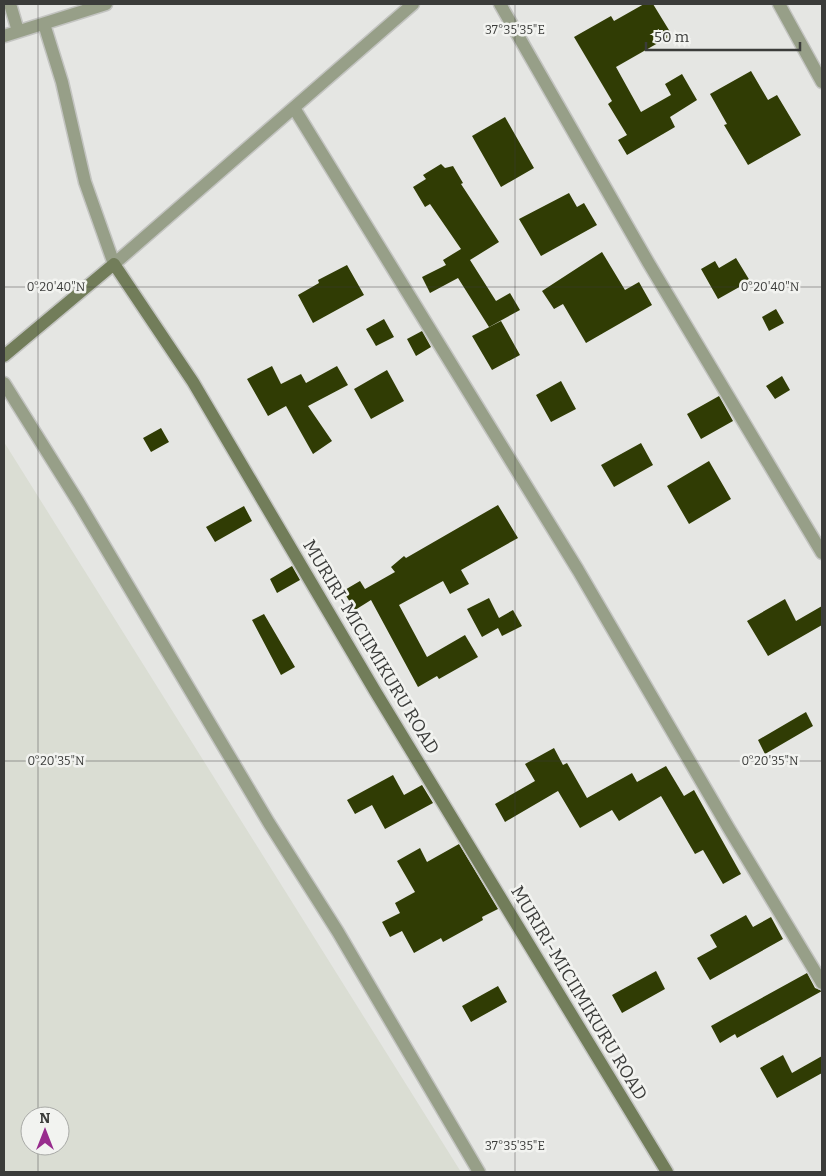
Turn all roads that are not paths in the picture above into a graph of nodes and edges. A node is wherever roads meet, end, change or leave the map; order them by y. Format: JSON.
{"nodes":[{"id":1,"x":10,"y":4,"type":"edge"},
{"id":2,"x":106,"y":4,"type":"edge"},
{"id":3,"x":413,"y":4,"type":"edge"},
{"id":4,"x":500,"y":4,"type":"edge"},
{"id":5,"x":778,"y":4,"type":"edge"},
{"id":6,"x":44,"y":24,"type":"junction"},
{"id":7,"x":18,"y":30,"type":"junction"},
{"id":8,"x":4,"y":36,"type":"edge"},
{"id":9,"x":822,"y":82,"type":"edge"},
{"id":10,"x":294,"y":108,"type":"junction"},
{"id":11,"x":114,"y":264,"type":"junction"},
{"id":12,"x":4,"y":356,"type":"edge"},
{"id":13,"x":4,"y":383,"type":"edge"},
{"id":14,"x":822,"y":553,"type":"edge"},
{"id":15,"x":822,"y":983,"type":"edge"},
{"id":16,"x":479,"y":1172,"type":"edge"},
{"id":17,"x":667,"y":1172,"type":"edge"}],
"edges":[{"from":1,"to":7,"type":"street"},
{"from":2,"to":6,"type":"street"},
{"from":3,"to":10,"type":"street"},
{"from":4,"to":14,"type":"street"},
{"from":5,"to":9,"type":"street"},
{"from":6,"to":7,"type":"street"},
{"from":6,"to":11,"type":"street"},
{"from":7,"to":8,"type":"street"},
{"from":10,"to":11,"type":"street"},
{"from":10,"to":15,"type":"street"},
{"from":11,"to":12,"type":"street"},
{"from":11,"to":17,"type":"street","name":"MURIRI-MICIIMIKURU ROAD"},
{"from":13,"to":16,"type":"street"}]}
